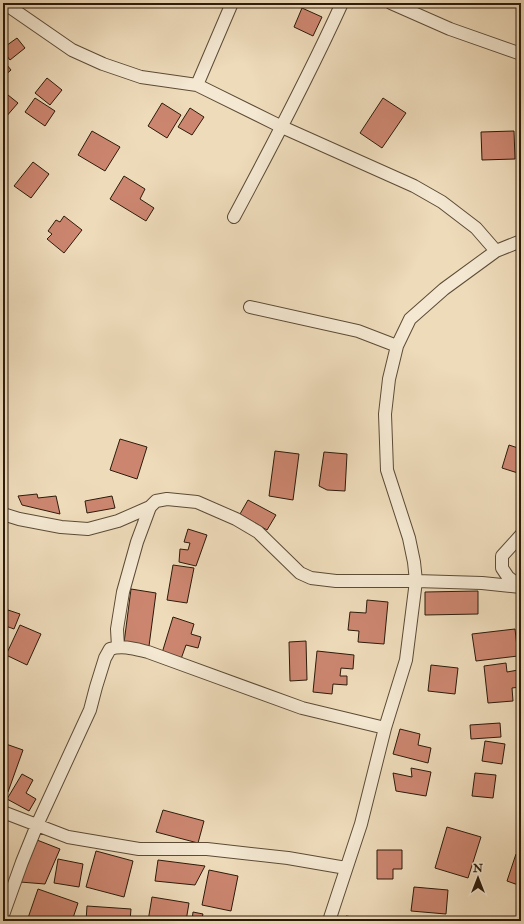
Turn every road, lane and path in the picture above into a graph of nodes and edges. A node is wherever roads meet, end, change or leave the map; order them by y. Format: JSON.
{"nodes":[{"id":1,"x":4,"y":3,"type":"edge"},
{"id":2,"x":232,"y":3,"type":"edge"},
{"id":3,"x":342,"y":3,"type":"edge"},
{"id":4,"x":391,"y":3,"type":"edge"},
{"id":5,"x":521,"y":54,"type":"edge"},
{"id":6,"x":197,"y":85,"type":"junction"},
{"id":7,"x":282,"y":127,"type":"junction"},
{"id":8,"x":234,"y":217,"type":"dead end"},
{"id":9,"x":521,"y":241,"type":"edge"},
{"id":10,"x":496,"y":251,"type":"junction"},
{"id":11,"x":250,"y":307,"type":"dead end"},
{"id":12,"x":397,"y":346,"type":"junction"},
{"id":13,"x":150,"y":507,"type":"junction"},
{"id":14,"x":3,"y":514,"type":"edge"},
{"id":15,"x":521,"y":535,"type":"edge"},
{"id":16,"x":416,"y":581,"type":"junction"},
{"id":17,"x":521,"y":587,"type":"edge"},
{"id":18,"x":118,"y":647,"type":"junction"},
{"id":19,"x":385,"y":728,"type":"junction"},
{"id":20,"x":3,"y":812,"type":"edge"},
{"id":21,"x":37,"y":825,"type":"junction"},
{"id":22,"x":346,"y":868,"type":"junction"},
{"id":23,"x":3,"y":915,"type":"edge"},
{"id":24,"x":329,"y":921,"type":"edge"}],
"edges":[{"from":1,"to":6,"type":"street"},
{"from":2,"to":6,"type":"street"},
{"from":3,"to":7,"type":"street"},
{"from":4,"to":5,"type":"street"},
{"from":6,"to":7,"type":"street"},
{"from":7,"to":8,"type":"street"},
{"from":7,"to":10,"type":"street"},
{"from":9,"to":10,"type":"street"},
{"from":10,"to":12,"type":"street"},
{"from":11,"to":12,"type":"street"},
{"from":12,"to":16,"type":"street"},
{"from":13,"to":14,"type":"street"},
{"from":13,"to":16,"type":"street"},
{"from":13,"to":18,"type":"street"},
{"from":15,"to":17,"type":"street"},
{"from":16,"to":17,"type":"street"},
{"from":16,"to":19,"type":"street"},
{"from":18,"to":19,"type":"street"},
{"from":18,"to":21,"type":"street"},
{"from":19,"to":22,"type":"street"},
{"from":20,"to":21,"type":"street"},
{"from":21,"to":22,"type":"street"},
{"from":21,"to":23,"type":"street"},
{"from":22,"to":24,"type":"street"}]}
